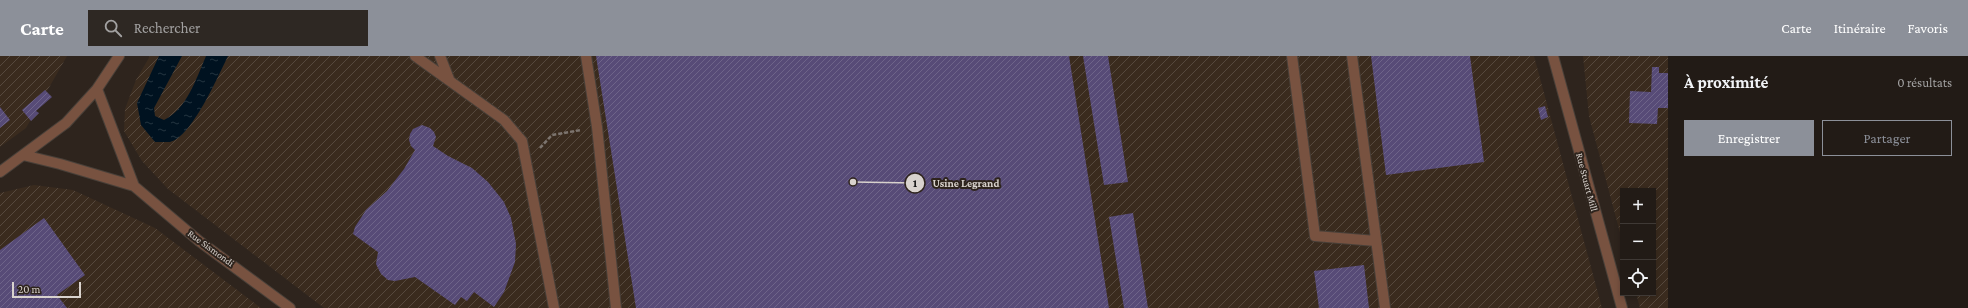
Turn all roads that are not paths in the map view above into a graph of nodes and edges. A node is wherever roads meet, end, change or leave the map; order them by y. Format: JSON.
{"nodes":[{"id":1,"x":119,"y":56,"type":"edge"},
{"id":2,"x":415,"y":56,"type":"edge"},
{"id":3,"x":440,"y":56,"type":"edge"},
{"id":4,"x":586,"y":56,"type":"edge"},
{"id":5,"x":1292,"y":56,"type":"edge"},
{"id":6,"x":1352,"y":56,"type":"edge"},
{"id":7,"x":1553,"y":56,"type":"edge"},
{"id":8,"x":449,"y":79,"type":"junction"},
{"id":9,"x":97,"y":89,"type":"junction"},
{"id":10,"x":23,"y":155,"type":"junction"},
{"id":11,"x":0,"y":172,"type":"edge"},
{"id":12,"x":134,"y":186,"type":"junction"},
{"id":13,"x":1376,"y":241,"type":"junction"},
{"id":14,"x":290,"y":308,"type":"edge"},
{"id":15,"x":554,"y":308,"type":"edge"},
{"id":16,"x":616,"y":308,"type":"edge"},
{"id":17,"x":1385,"y":308,"type":"edge"},
{"id":18,"x":1622,"y":308,"type":"edge"}],
"edges":[{"from":1,"to":9,"type":"street"},
{"from":2,"to":8,"type":"street"},
{"from":3,"to":8,"type":"street"},
{"from":4,"to":16,"type":"street"},
{"from":5,"to":13,"type":"street"},
{"from":6,"to":13,"type":"street"},
{"from":7,"to":18,"type":"street","name":"Rue Stuart Mill"},
{"from":8,"to":15,"type":"street"},
{"from":9,"to":10,"type":"street"},
{"from":9,"to":12,"type":"street","name":"Rue Sismondi"},
{"from":10,"to":11,"type":"street"},
{"from":10,"to":12,"type":"street","name":"Rue Sismondi"},
{"from":12,"to":14,"type":"street","name":"Rue Sismondi"},
{"from":13,"to":17,"type":"street"}]}
